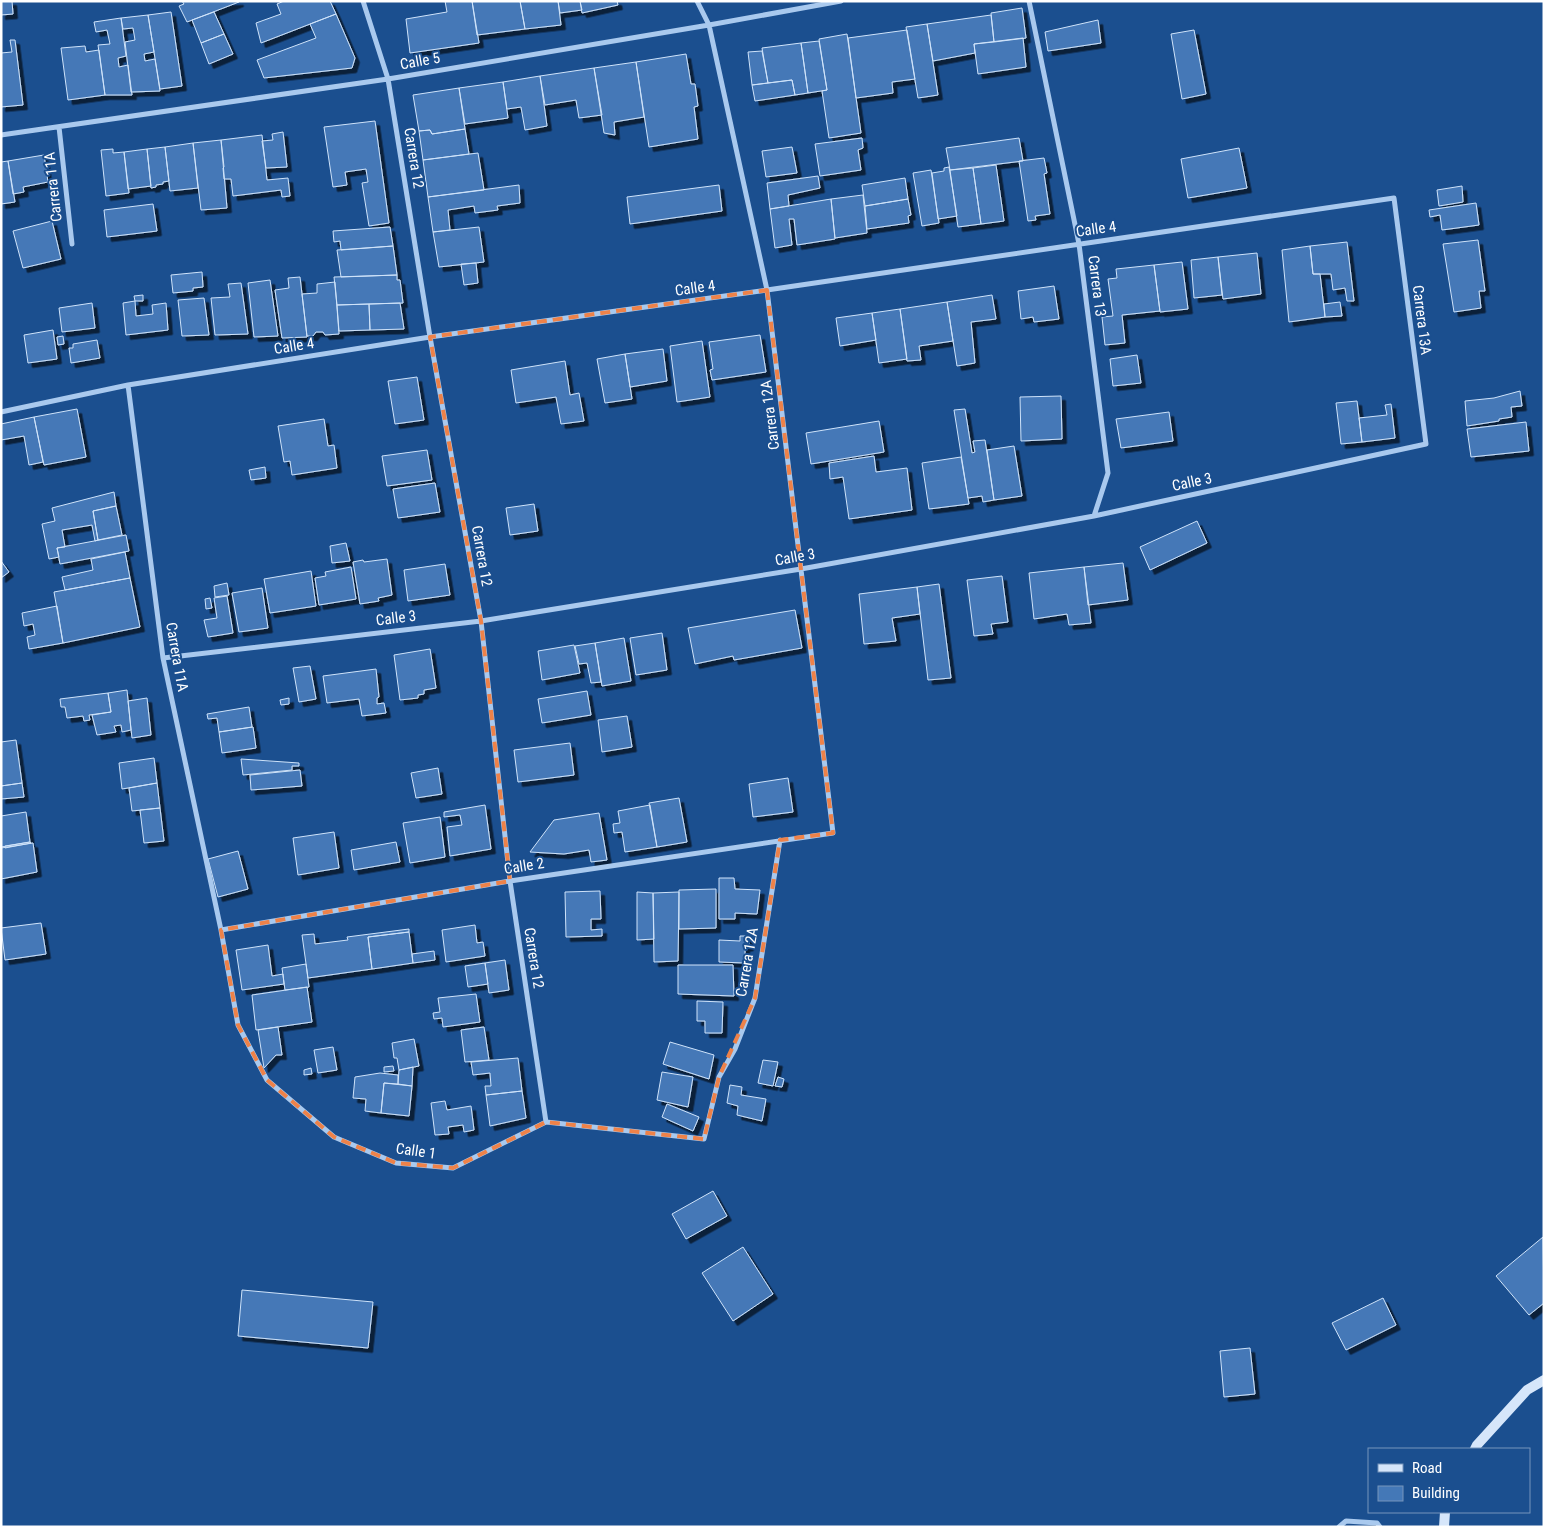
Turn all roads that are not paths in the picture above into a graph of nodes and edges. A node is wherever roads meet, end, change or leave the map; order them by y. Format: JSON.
{"nodes":[{"id":1,"x":363,"y":1,"type":"edge"},
{"id":2,"x":697,"y":1,"type":"edge"},
{"id":3,"x":841,"y":1,"type":"edge"},
{"id":4,"x":1029,"y":1,"type":"edge"},
{"id":5,"x":709,"y":25,"type":"junction"},
{"id":6,"x":388,"y":79,"type":"junction"},
{"id":7,"x":59,"y":127,"type":"junction"},
{"id":8,"x":1,"y":135,"type":"edge"},
{"id":9,"x":1394,"y":198,"type":"joint"},
{"id":10,"x":72,"y":244,"type":"dead end"},
{"id":11,"x":1078,"y":244,"type":"junction"},
{"id":12,"x":767,"y":290,"type":"junction"},
{"id":13,"x":430,"y":337,"type":"junction"},
{"id":14,"x":128,"y":385,"type":"junction"},
{"id":15,"x":1,"y":412,"type":"edge"},
{"id":16,"x":1426,"y":444,"type":"joint"},
{"id":17,"x":1094,"y":516,"type":"junction"},
{"id":18,"x":801,"y":570,"type":"junction"},
{"id":19,"x":481,"y":621,"type":"junction"},
{"id":20,"x":163,"y":658,"type":"junction"},
{"id":21,"x":833,"y":833,"type":"joint"},
{"id":22,"x":780,"y":840,"type":"junction"},
{"id":23,"x":510,"y":881,"type":"junction"},
{"id":24,"x":221,"y":930,"type":"junction"},
{"id":25,"x":546,"y":1122,"type":"junction"},
{"id":26,"x":1544,"y":1380,"type":"edge"},
{"id":27,"x":1476,"y":1448,"type":"edge"},
{"id":28,"x":1445,"y":1513,"type":"edge"},
{"id":29,"x":1339,"y":1527,"type":"edge"},
{"id":30,"x":1380,"y":1527,"type":"edge"},
{"id":31,"x":1444,"y":1527,"type":"edge"}],
"edges":[{"from":1,"to":6,"type":"street","name":"Carrera 12"},
{"from":2,"to":5,"type":"street","name":"Carrera 12A"},
{"from":3,"to":5,"type":"street","name":"Calle 5"},
{"from":4,"to":11,"type":"street","name":"Carrera 13"},
{"from":5,"to":6,"type":"street","name":"Calle 5"},
{"from":5,"to":12,"type":"street","name":"Carrera 12A"},
{"from":6,"to":7,"type":"street","name":"Calle 5"},
{"from":6,"to":13,"type":"street","name":"Carrera 12"},
{"from":7,"to":8,"type":"street","name":"Calle 5"},
{"from":7,"to":10,"type":"street","name":"Carrera 11A"},
{"from":9,"to":11,"type":"street","name":"Calle 4"},
{"from":9,"to":16,"type":"street","name":"Carrera 13A"},
{"from":11,"to":12,"type":"street","name":"Calle 4"},
{"from":11,"to":17,"type":"street","name":"Carrera 13"},
{"from":12,"to":13,"type":"street","name":"Calle 4"},
{"from":12,"to":18,"type":"street","name":"Carrera 12A"},
{"from":13,"to":14,"type":"street","name":"Calle 4"},
{"from":13,"to":19,"type":"street","name":"Carrera 12"},
{"from":14,"to":15,"type":"street","name":"Calle 4"},
{"from":14,"to":20,"type":"street","name":"Carrera 11A"},
{"from":16,"to":17,"type":"street","name":"Calle 3"},
{"from":17,"to":18,"type":"street","name":"Calle 3"},
{"from":18,"to":19,"type":"street","name":"Calle 3"},
{"from":18,"to":21,"type":"street","name":"Carrera 12A"},
{"from":19,"to":20,"type":"street","name":"Calle 3"},
{"from":19,"to":23,"type":"street","name":"Carrera 12"},
{"from":20,"to":24,"type":"street","name":"Carrera 11A"},
{"from":21,"to":22,"type":"street","name":"Calle 2"},
{"from":22,"to":23,"type":"street","name":"Calle 2"},
{"from":22,"to":25,"type":"street","name":"Carrera 12A"},
{"from":23,"to":24,"type":"street","name":"Calle 2"},
{"from":23,"to":25,"type":"street","name":"Carrera 12"},
{"from":24,"to":25,"type":"street","name":"Calle 1"},
{"from":26,"to":27,"type":"street"},
{"from":28,"to":31,"type":"street"},
{"from":29,"to":30,"type":"street"}]}
